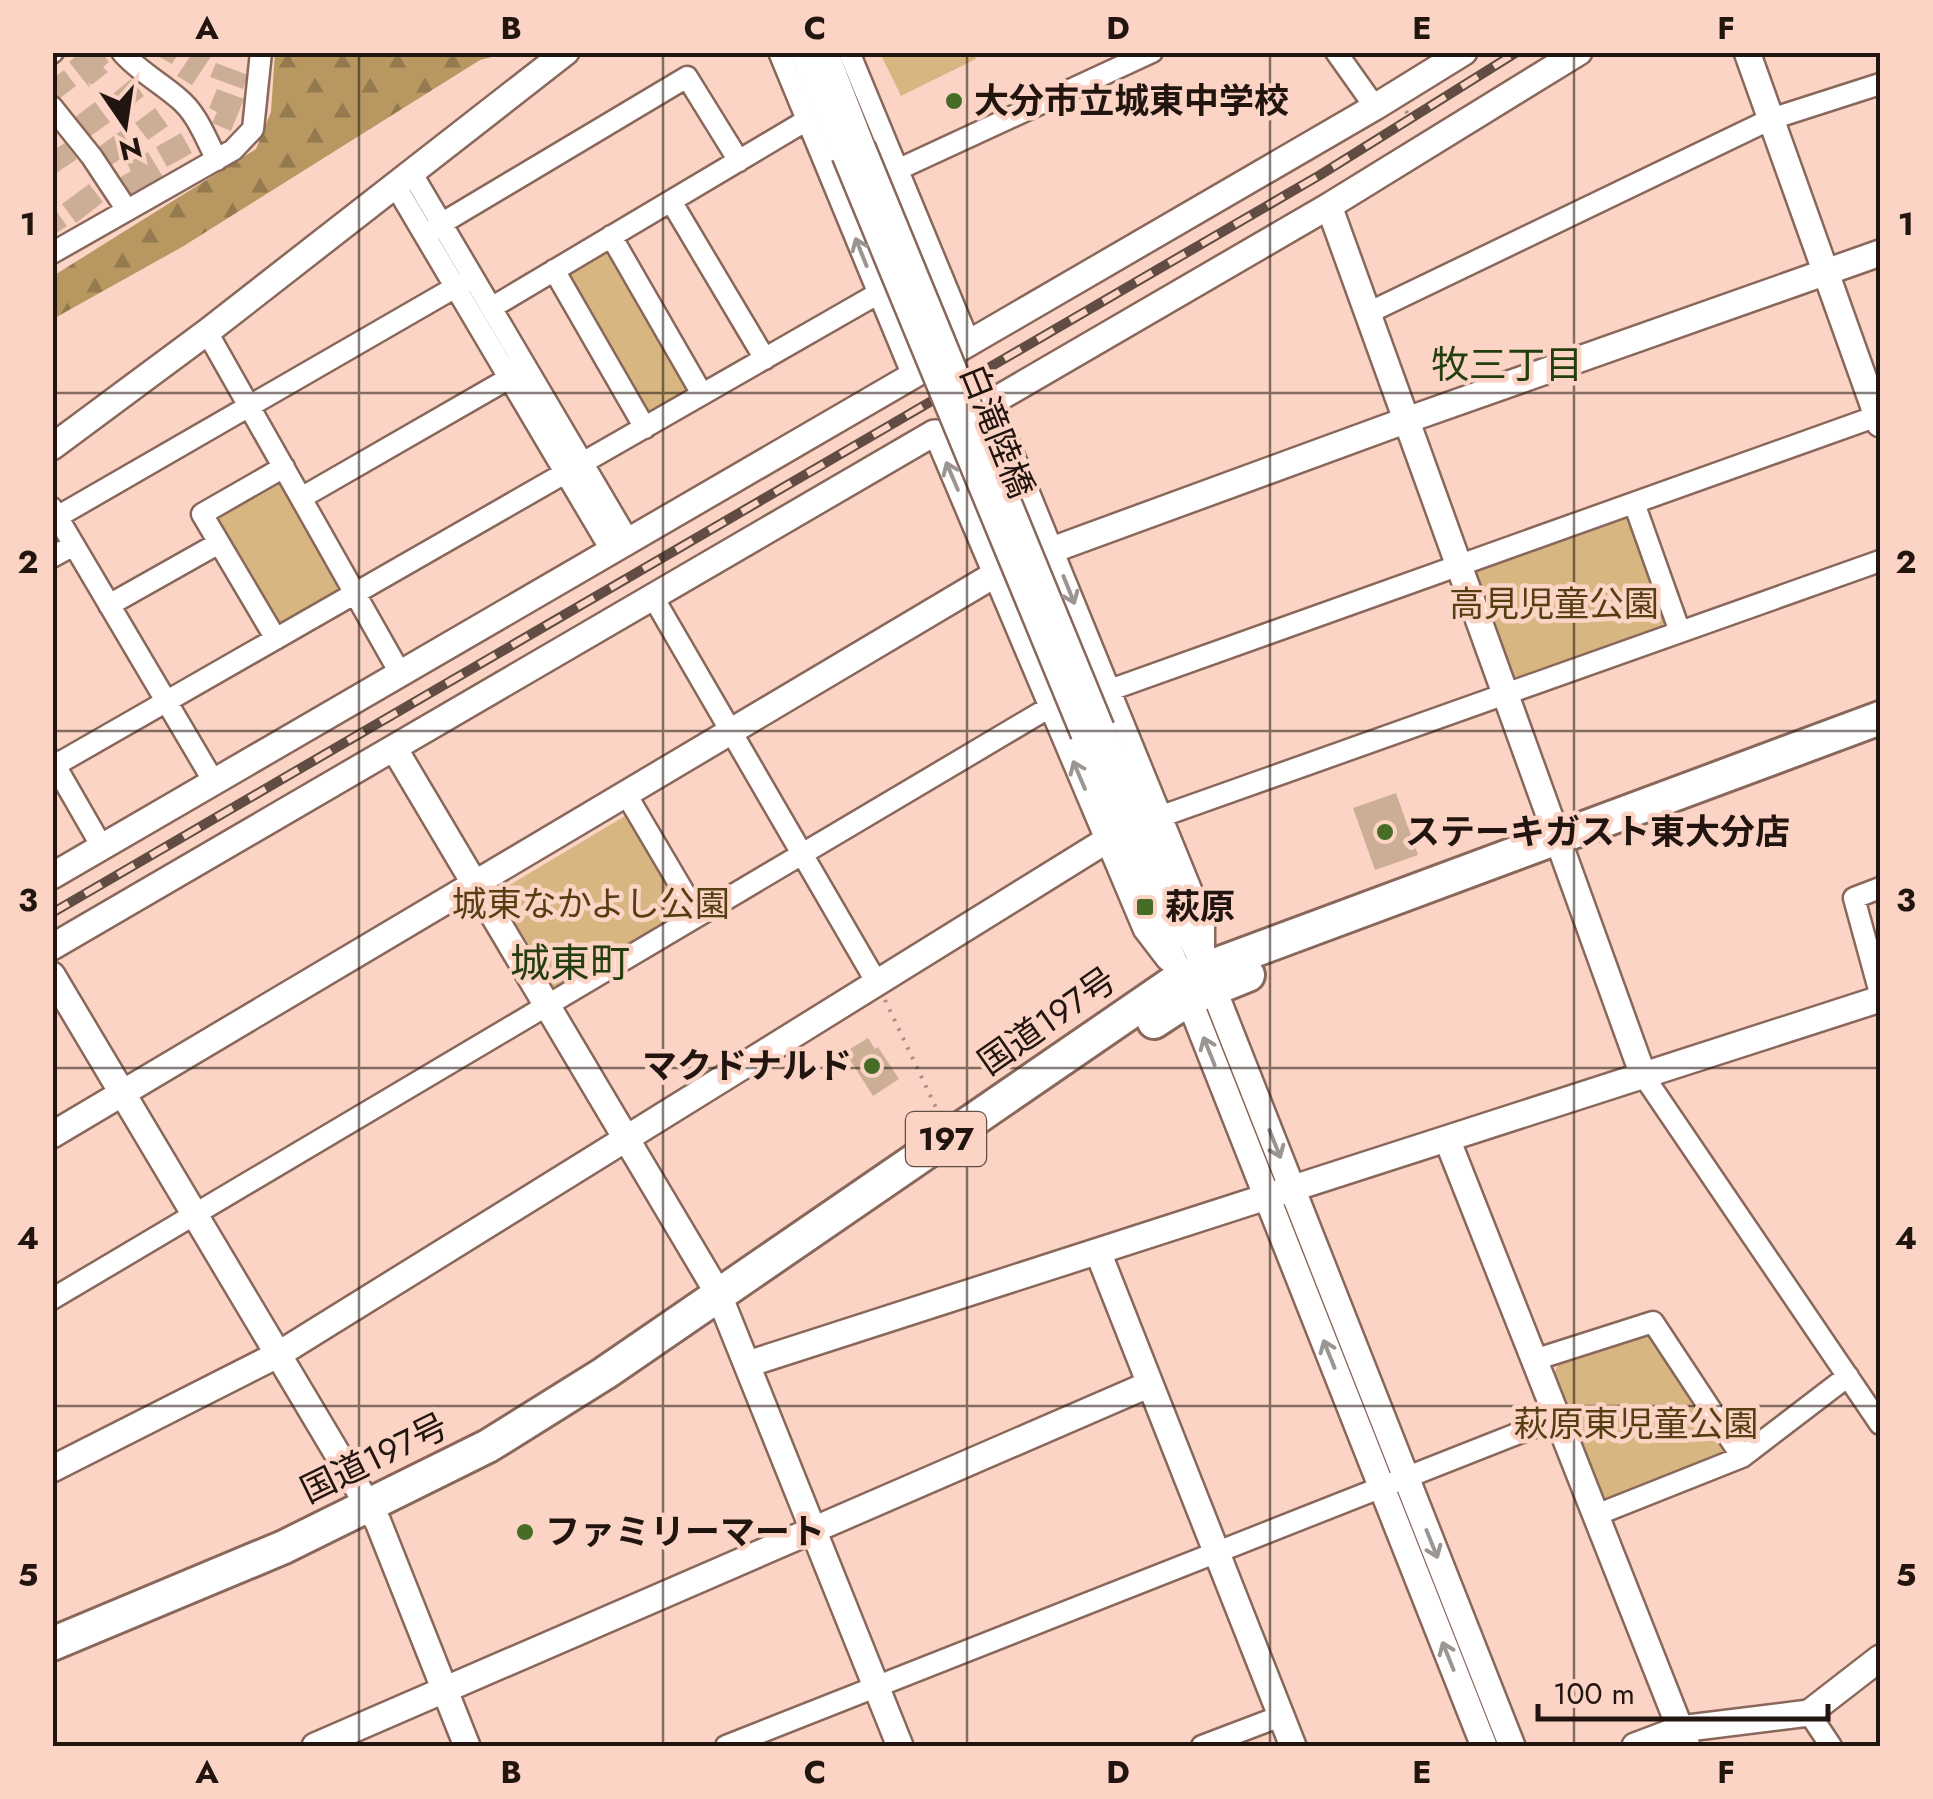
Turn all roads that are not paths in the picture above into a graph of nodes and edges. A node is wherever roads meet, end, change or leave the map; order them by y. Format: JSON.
{"nodes":[{"id":1,"x":122,"y":52,"type":"edge"},
{"id":2,"x":566,"y":52,"type":"edge"},
{"id":3,"x":779,"y":52,"type":"edge"},
{"id":4,"x":802,"y":52,"type":"edge"},
{"id":5,"x":824,"y":52,"type":"edge"},
{"id":6,"x":849,"y":52,"type":"edge"},
{"id":7,"x":1152,"y":52,"type":"edge"},
{"id":8,"x":1336,"y":52,"type":"edge"},
{"id":9,"x":1464,"y":52,"type":"edge"},
{"id":10,"x":1579,"y":52,"type":"edge"},
{"id":11,"x":1747,"y":52,"type":"edge"},
{"id":12,"x":258,"y":54,"type":"edge"},
{"id":13,"x":1880,"y":84,"type":"edge"},
{"id":14,"x":1385,"y":101,"type":"junction"},
{"id":15,"x":52,"y":107,"type":"edge"},
{"id":16,"x":807,"y":120,"type":"junction"},
{"id":17,"x":1771,"y":120,"type":"junction"},
{"id":18,"x":854,"y":151,"type":"junction"},
{"id":19,"x":217,"y":160,"type":"junction"},
{"id":20,"x":738,"y":160,"type":"junction"},
{"id":21,"x":897,"y":170,"type":"junction"},
{"id":22,"x":403,"y":179,"type":"junction"},
{"id":23,"x":671,"y":200,"type":"junction"},
{"id":24,"x":1328,"y":206,"type":"junction"},
{"id":25,"x":127,"y":210,"type":"junction"},
{"id":26,"x":432,"y":229,"type":"junction"},
{"id":27,"x":611,"y":236,"type":"junction"},
{"id":28,"x":52,"y":253,"type":"edge"},
{"id":29,"x":1880,"y":253,"type":"edge"},
{"id":30,"x":554,"y":270,"type":"junction"},
{"id":31,"x":1826,"y":272,"type":"junction"},
{"id":32,"x":464,"y":282,"type":"junction"},
{"id":33,"x":878,"y":294,"type":"junction"},
{"id":34,"x":491,"y":308,"type":"junction"},
{"id":35,"x":1368,"y":313,"type":"junction"},
{"id":36,"x":207,"y":332,"type":"junction"},
{"id":37,"x":969,"y":342,"type":"junction"},
{"id":38,"x":764,"y":359,"type":"junction"},
{"id":39,"x":518,"y":374,"type":"junction"},
{"id":40,"x":912,"y":374,"type":"junction"},
{"id":41,"x":702,"y":394,"type":"junction"},
{"id":42,"x":992,"y":402,"type":"junction"},
{"id":43,"x":249,"y":406,"type":"junction"},
{"id":44,"x":1880,"y":418,"type":"edge"},
{"id":45,"x":1406,"y":420,"type":"junction"},
{"id":46,"x":645,"y":428,"type":"junction"},
{"id":47,"x":934,"y":433,"type":"junction"},
{"id":48,"x":52,"y":447,"type":"edge"},
{"id":49,"x":284,"y":468,"type":"junction"},
{"id":50,"x":574,"y":468,"type":"junction"},
{"id":51,"x":301,"y":498,"type":"junction"},
{"id":52,"x":1634,"y":503,"type":"junction"},
{"id":53,"x":55,"y":512,"type":"edge"},
{"id":54,"x":219,"y":543,"type":"junction"},
{"id":55,"x":74,"y":544,"type":"junction"},
{"id":56,"x":620,"y":545,"type":"junction"},
{"id":57,"x":1052,"y":550,"type":"junction"},
{"id":58,"x":52,"y":557,"type":"edge"},
{"id":59,"x":1880,"y":561,"type":"edge"},
{"id":60,"x":1459,"y":566,"type":"junction"},
{"id":61,"x":994,"y":576,"type":"junction"},
{"id":62,"x":356,"y":594,"type":"junction"},
{"id":63,"x":652,"y":597,"type":"junction"},
{"id":64,"x":110,"y":605,"type":"junction"},
{"id":65,"x":1680,"y":632,"type":"junction"},
{"id":66,"x":276,"y":639,"type":"junction"},
{"id":67,"x":400,"y":673,"type":"junction"},
{"id":68,"x":1110,"y":690,"type":"junction"},
{"id":69,"x":1505,"y":694,"type":"junction"},
{"id":70,"x":166,"y":702,"type":"junction"},
{"id":71,"x":1050,"y":707,"type":"junction"},
{"id":72,"x":1880,"y":718,"type":"edge"},
{"id":73,"x":731,"y":732,"type":"junction"},
{"id":74,"x":1880,"y":740,"type":"edge"},
{"id":75,"x":394,"y":748,"type":"junction"},
{"id":76,"x":54,"y":764,"type":"edge"},
{"id":77,"x":214,"y":782,"type":"junction"},
{"id":78,"x":626,"y":794,"type":"junction"},
{"id":79,"x":1162,"y":816,"type":"junction"},
{"id":80,"x":1106,"y":840,"type":"junction"},
{"id":81,"x":1560,"y":846,"type":"junction"},
{"id":82,"x":102,"y":847,"type":"junction"},
{"id":83,"x":802,"y":854,"type":"junction"},
{"id":84,"x":52,"y":876,"type":"edge"},
{"id":85,"x":475,"y":884,"type":"junction"},
{"id":86,"x":1880,"y":888,"type":"edge"},
{"id":87,"x":698,"y":916,"type":"junction"},
{"id":88,"x":52,"y":946,"type":"edge"},
{"id":89,"x":52,"y":975,"type":"edge"},
{"id":90,"x":877,"y":982,"type":"junction"},
{"id":91,"x":1196,"y":983,"type":"junction"},
{"id":92,"x":1880,"y":996,"type":"edge"},
{"id":93,"x":547,"y":1006,"type":"junction"},
{"id":94,"x":1643,"y":1076,"type":"junction"},
{"id":95,"x":123,"y":1093,"type":"junction"},
{"id":96,"x":52,"y":1135,"type":"edge"},
{"id":97,"x":626,"y":1138,"type":"junction"},
{"id":98,"x":1447,"y":1139,"type":"junction"},
{"id":99,"x":1293,"y":1189,"type":"junction"},
{"id":100,"x":1267,"y":1197,"type":"junction"},
{"id":101,"x":196,"y":1214,"type":"junction"},
{"id":102,"x":1098,"y":1252,"type":"junction"},
{"id":103,"x":52,"y":1299,"type":"edge"},
{"id":104,"x":722,"y":1303,"type":"junction"},
{"id":105,"x":279,"y":1354,"type":"junction"},
{"id":106,"x":1534,"y":1360,"type":"junction"},
{"id":107,"x":748,"y":1364,"type":"junction"},
{"id":108,"x":1848,"y":1376,"type":"junction"},
{"id":109,"x":1150,"y":1384,"type":"junction"},
{"id":110,"x":1558,"y":1418,"type":"junction"},
{"id":111,"x":1880,"y":1424,"type":"edge"},
{"id":112,"x":1742,"y":1457,"type":"junction"},
{"id":113,"x":52,"y":1469,"type":"edge"},
{"id":114,"x":1406,"y":1478,"type":"junction"},
{"id":115,"x":1382,"y":1488,"type":"junction"},
{"id":116,"x":373,"y":1515,"type":"junction"},
{"id":117,"x":1596,"y":1515,"type":"junction"},
{"id":118,"x":814,"y":1529,"type":"junction"},
{"id":119,"x":1216,"y":1553,"type":"junction"},
{"id":120,"x":52,"y":1644,"type":"edge"},
{"id":121,"x":1880,"y":1658,"type":"edge"},
{"id":122,"x":52,"y":1663,"type":"edge"},
{"id":123,"x":876,"y":1687,"type":"junction"},
{"id":124,"x":444,"y":1690,"type":"junction"},
{"id":125,"x":1809,"y":1713,"type":"junction"},
{"id":126,"x":1281,"y":1716,"type":"junction"},
{"id":127,"x":1684,"y":1738,"type":"edge"},
{"id":128,"x":316,"y":1746,"type":"edge"},
{"id":129,"x":466,"y":1746,"type":"edge"},
{"id":130,"x":726,"y":1746,"type":"edge"},
{"id":131,"x":900,"y":1746,"type":"edge"},
{"id":132,"x":1202,"y":1746,"type":"edge"},
{"id":133,"x":1293,"y":1746,"type":"edge"},
{"id":134,"x":1484,"y":1746,"type":"edge"},
{"id":135,"x":1512,"y":1746,"type":"edge"},
{"id":136,"x":1634,"y":1746,"type":"edge"},
{"id":137,"x":1831,"y":1746,"type":"edge"}],
"edges":[{"from":1,"to":19,"type":"street"},
{"from":2,"to":22,"type":"street"},
{"from":3,"to":16,"type":"street"},
{"from":4,"to":18,"type":"street"},
{"from":5,"to":18,"type":"street"},
{"from":6,"to":21,"type":"street"},
{"from":7,"to":21,"type":"street"},
{"from":8,"to":14,"type":"street"},
{"from":9,"to":14,"type":"street"},
{"from":10,"to":24,"type":"street"},
{"from":11,"to":17,"type":"street"},
{"from":12,"to":19,"type":"street"},
{"from":13,"to":17,"type":"street"},
{"from":14,"to":37,"type":"street"},
{"from":15,"to":25,"type":"street"},
{"from":16,"to":20,"type":"street"},
{"from":33,"to":16,"type":"street","one_way":true},
{"from":17,"to":31,"type":"street"},
{"from":17,"to":35,"type":"street"},
{"from":18,"to":91,"type":"street","name":"白滝陸橋","bridge":true},
{"from":19,"to":25,"type":"street"},
{"from":20,"to":23,"type":"street"},
{"from":20,"to":26,"type":"street"},
{"from":21,"to":37,"type":"street"},
{"from":22,"to":26,"type":"street"},
{"from":22,"to":36,"type":"street"},
{"from":23,"to":27,"type":"street"},
{"from":23,"to":38,"type":"street"},
{"from":24,"to":35,"type":"street"},
{"from":24,"to":42,"type":"street"},
{"from":25,"to":28,"type":"street"},
{"from":26,"to":32,"type":"street"},
{"from":27,"to":30,"type":"street"},
{"from":27,"to":41,"type":"street"},
{"from":29,"to":31,"type":"street"},
{"from":30,"to":34,"type":"street"},
{"from":30,"to":46,"type":"street"},
{"from":31,"to":44,"type":"street"},
{"from":31,"to":45,"type":"street"},
{"from":32,"to":34,"type":"street"},
{"from":32,"to":39,"type":"street"},
{"from":32,"to":43,"type":"street"},
{"from":33,"to":38,"type":"street"},
{"from":33,"to":40,"type":"street"},
{"from":34,"to":39,"type":"street"},
{"from":35,"to":45,"type":"street"},
{"from":36,"to":43,"type":"street"},
{"from":36,"to":48,"type":"street"},
{"from":37,"to":40,"type":"street"},
{"from":38,"to":41,"type":"street"},
{"from":39,"to":50,"type":"street"},
{"from":39,"to":51,"type":"street"},
{"from":40,"to":56,"type":"street"},
{"from":41,"to":46,"type":"street"},
{"from":42,"to":47,"type":"street"},
{"from":42,"to":57,"type":"street"},
{"from":43,"to":49,"type":"street"},
{"from":43,"to":53,"type":"street"},
{"from":44,"to":52,"type":"street"},
{"from":45,"to":57,"type":"street"},
{"from":45,"to":60,"type":"street"},
{"from":46,"to":50,"type":"street"},
{"from":61,"to":47,"type":"street","one_way":true},
{"from":47,"to":63,"type":"street"},
{"from":49,"to":51,"type":"street"},
{"from":49,"to":54,"type":"street"},
{"from":50,"to":56,"type":"street"},
{"from":50,"to":62,"type":"street"},
{"from":51,"to":62,"type":"street"},
{"from":52,"to":60,"type":"street"},
{"from":52,"to":65,"type":"street"},
{"from":53,"to":55,"type":"street"},
{"from":54,"to":64,"type":"street"},
{"from":54,"to":66,"type":"street"},
{"from":55,"to":58,"type":"street"},
{"from":55,"to":64,"type":"street"},
{"from":56,"to":67,"type":"street"},
{"from":57,"to":61,"type":"street"},
{"from":57,"to":68,"type":"street","one_way":true},
{"from":59,"to":65,"type":"street"},
{"from":60,"to":68,"type":"street"},
{"from":60,"to":69,"type":"street"},
{"from":61,"to":71,"type":"street"},
{"from":61,"to":73,"type":"street"},
{"from":62,"to":66,"type":"street"},
{"from":62,"to":67,"type":"street"},
{"from":63,"to":73,"type":"street"},
{"from":63,"to":75,"type":"street"},
{"from":64,"to":70,"type":"street"},
{"from":65,"to":69,"type":"street"},
{"from":66,"to":70,"type":"street"},
{"from":67,"to":77,"type":"street"},
{"from":68,"to":79,"type":"street"},
{"from":69,"to":79,"type":"street"},
{"from":69,"to":81,"type":"street"},
{"from":70,"to":76,"type":"street"},
{"from":70,"to":77,"type":"street"},
{"from":80,"to":71,"type":"street","one_way":true},
{"from":71,"to":83,"type":"street"},
{"from":72,"to":81,"type":"highway","name":"国道197号","number":"197"},
{"from":73,"to":78,"type":"street"},
{"from":73,"to":83,"type":"street"},
{"from":74,"to":81,"type":"highway","name":"国道197号","number":"197"},
{"from":75,"to":85,"type":"street"},
{"from":75,"to":88,"type":"street"},
{"from":76,"to":82,"type":"street"},
{"from":77,"to":82,"type":"street"},
{"from":78,"to":85,"type":"street"},
{"from":78,"to":87,"type":"street"},
{"from":79,"to":91,"type":"street"},
{"from":80,"to":90,"type":"street"},
{"from":80,"to":91,"type":"street"},
{"from":81,"to":91,"type":"highway","name":"国道197号","number":"197"},
{"from":81,"to":94,"type":"street"},
{"from":82,"to":84,"type":"street"},
{"from":83,"to":87,"type":"street"},
{"from":83,"to":90,"type":"street"},
{"from":85,"to":93,"type":"street"},
{"from":85,"to":95,"type":"street"},
{"from":86,"to":92,"type":"street"},
{"from":87,"to":93,"type":"street"},
{"from":89,"to":95,"type":"street"},
{"from":90,"to":97,"type":"street"},
{"from":91,"to":99,"type":"street","one_way":true},
{"from":100,"to":91,"type":"street","one_way":true},
{"from":91,"to":104,"type":"highway","name":"国道197号","number":"197"},
{"from":91,"to":104,"type":"highway","name":"国道197号","number":"197"},
{"from":92,"to":94,"type":"street"},
{"from":93,"to":97,"type":"street"},
{"from":93,"to":101,"type":"street"},
{"from":94,"to":98,"type":"street"},
{"from":94,"to":108,"type":"street"},
{"from":95,"to":96,"type":"street"},
{"from":95,"to":101,"type":"street"},
{"from":97,"to":104,"type":"street"},
{"from":97,"to":105,"type":"street"},
{"from":98,"to":99,"type":"street"},
{"from":98,"to":106,"type":"street"},
{"from":99,"to":100,"type":"street"},
{"from":99,"to":114,"type":"street"},
{"from":100,"to":102,"type":"street"},
{"from":115,"to":100,"type":"street","one_way":true},
{"from":101,"to":103,"type":"street"},
{"from":101,"to":105,"type":"street"},
{"from":102,"to":107,"type":"street"},
{"from":102,"to":109,"type":"street"},
{"from":104,"to":107,"type":"street"},
{"from":104,"to":116,"type":"highway","name":"国道197号","number":"197"},
{"from":105,"to":113,"type":"street"},
{"from":105,"to":116,"type":"street"},
{"from":106,"to":110,"type":"street"},
{"from":106,"to":112,"type":"street"},
{"from":107,"to":118,"type":"street"},
{"from":108,"to":111,"type":"street"},
{"from":108,"to":112,"type":"street"},
{"from":109,"to":118,"type":"street"},
{"from":109,"to":119,"type":"street"},
{"from":110,"to":114,"type":"street"},
{"from":110,"to":117,"type":"street"},
{"from":112,"to":117,"type":"street"},
{"from":114,"to":115,"type":"street"},
{"from":114,"to":135,"type":"street","one_way":true},
{"from":115,"to":119,"type":"street"},
{"from":134,"to":115,"type":"street","one_way":true},
{"from":116,"to":120,"type":"highway","name":"国道197号","number":"197"},
{"from":116,"to":122,"type":"highway","name":"国道197号","number":"197"},
{"from":116,"to":124,"type":"street"},
{"from":117,"to":127,"type":"street"},
{"from":118,"to":123,"type":"street"},
{"from":118,"to":124,"type":"street"},
{"from":119,"to":123,"type":"street"},
{"from":119,"to":126,"type":"street"},
{"from":121,"to":125,"type":"street"},
{"from":123,"to":130,"type":"street"},
{"from":123,"to":131,"type":"street"},
{"from":124,"to":128,"type":"street"},
{"from":124,"to":129,"type":"street"},
{"from":125,"to":127,"type":"street"},
{"from":125,"to":137,"type":"street"},
{"from":126,"to":132,"type":"street"},
{"from":126,"to":133,"type":"street"},
{"from":127,"to":136,"type":"street"}]}
